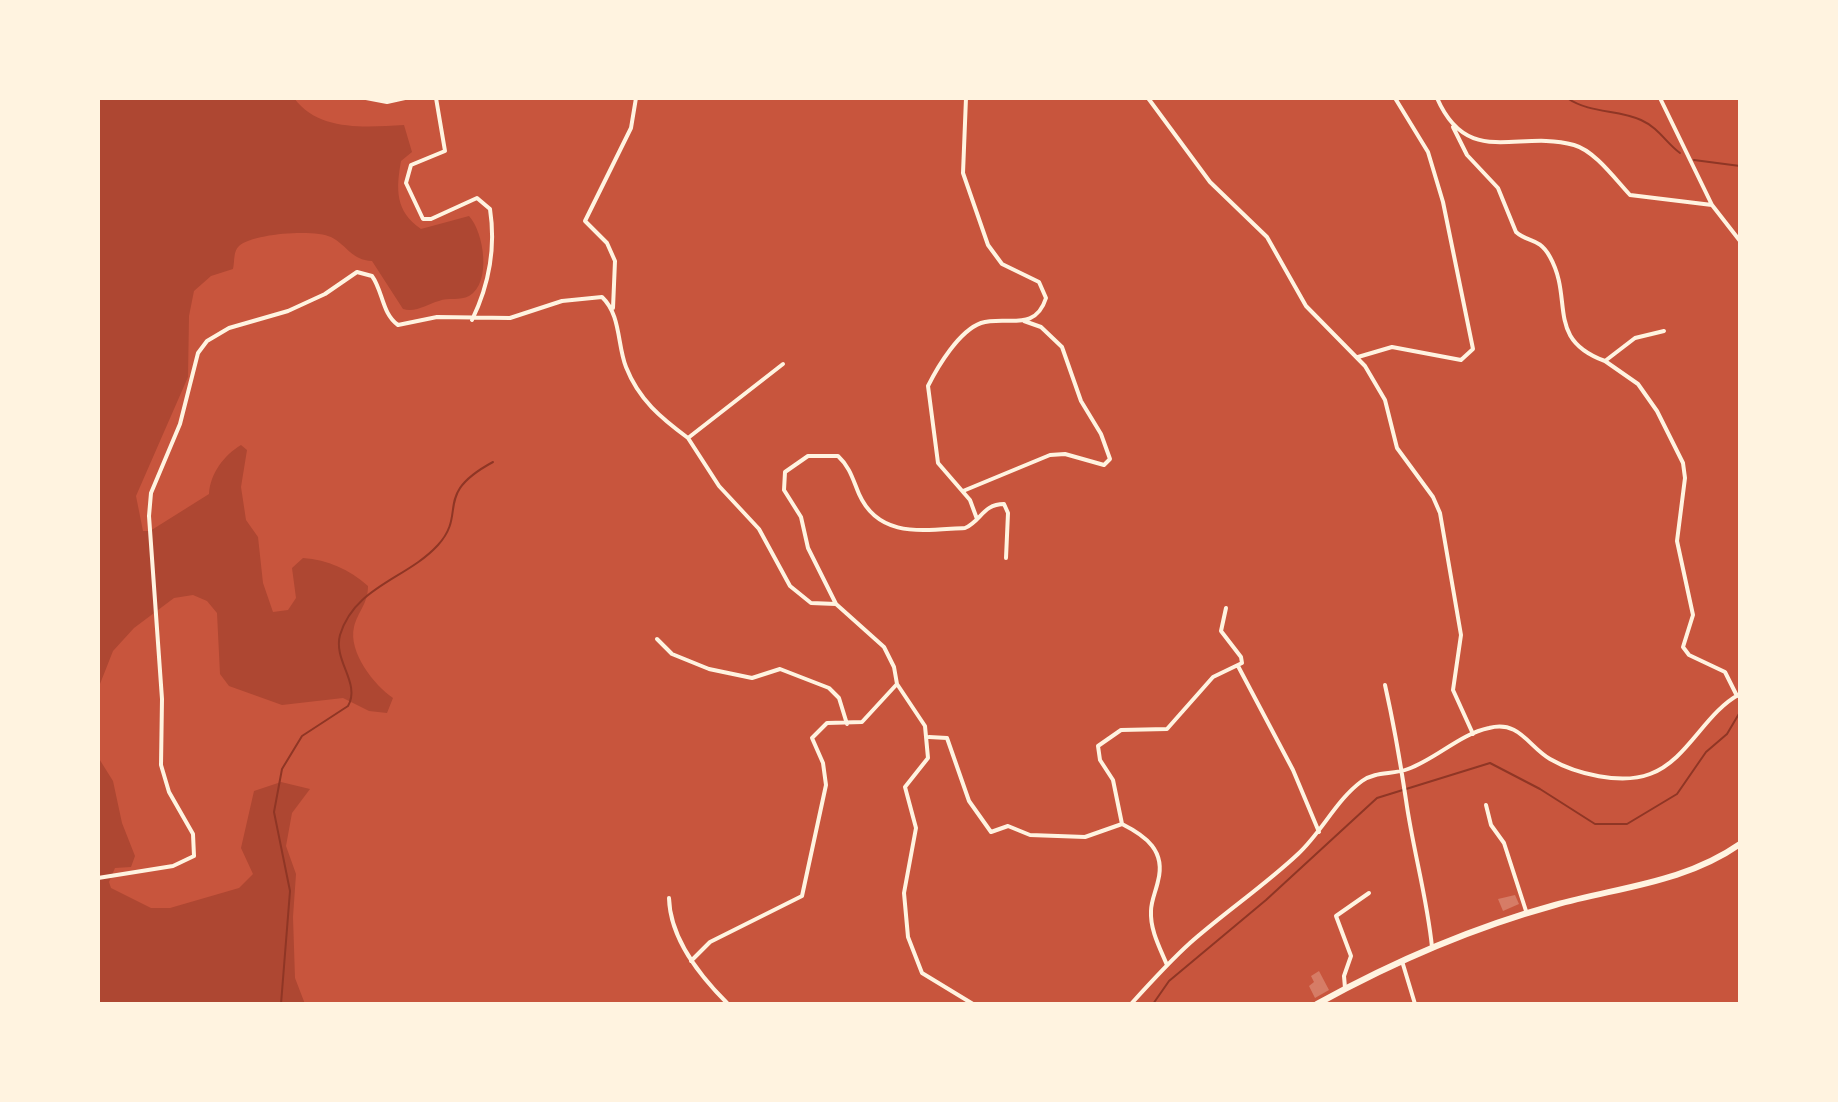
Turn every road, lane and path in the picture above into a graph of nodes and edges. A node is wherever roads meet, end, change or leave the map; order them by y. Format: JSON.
{"nodes":[{"id":1,"x":366,"y":98,"type":"edge"},
{"id":2,"x":405,"y":98,"type":"edge"},
{"id":3,"x":436,"y":98,"type":"edge"},
{"id":4,"x":636,"y":98,"type":"edge"},
{"id":5,"x":966,"y":98,"type":"edge"},
{"id":6,"x":1148,"y":98,"type":"edge"},
{"id":7,"x":1395,"y":98,"type":"edge"},
{"id":8,"x":1437,"y":98,"type":"edge"},
{"id":9,"x":1660,"y":98,"type":"edge"},
{"id":10,"x":1453,"y":127,"type":"junction"},
{"id":11,"x":1712,"y":205,"type":"junction"},
{"id":12,"x":1740,"y":241,"type":"edge"},
{"id":13,"x":613,"y":308,"type":"junction"},
{"id":14,"x":472,"y":320,"type":"junction"},
{"id":15,"x":1024,"y":321,"type":"junction"},
{"id":16,"x":1664,"y":331,"type":"dead end"},
{"id":17,"x":1358,"y":357,"type":"junction"},
{"id":18,"x":1605,"y":361,"type":"junction"},
{"id":19,"x":783,"y":364,"type":"dead end"},
{"id":20,"x":688,"y":438,"type":"junction"},
{"id":21,"x":963,"y":491,"type":"junction"},
{"id":22,"x":977,"y":519,"type":"junction"},
{"id":23,"x":1006,"y":558,"type":"dead end"},
{"id":24,"x":836,"y":604,"type":"junction"},
{"id":25,"x":1226,"y":608,"type":"dead end"},
{"id":26,"x":657,"y":639,"type":"dead end"},
{"id":27,"x":1238,"y":666,"type":"junction"},
{"id":28,"x":897,"y":684,"type":"junction"},
{"id":29,"x":1385,"y":685,"type":"dead end"},
{"id":30,"x":1738,"y":695,"type":"edge"},
{"id":31,"x":847,"y":724,"type":"junction"},
{"id":32,"x":1473,"y":734,"type":"junction"},
{"id":33,"x":929,"y":737,"type":"junction"},
{"id":34,"x":1404,"y":771,"type":"junction"},
{"id":35,"x":1486,"y":805,"type":"dead end"},
{"id":36,"x":1122,"y":824,"type":"junction"},
{"id":37,"x":1319,"y":832,"type":"junction"},
{"id":38,"x":1740,"y":844,"type":"edge"},
{"id":39,"x":98,"y":878,"type":"edge"},
{"id":40,"x":1369,"y":893,"type":"dead end"},
{"id":41,"x":669,"y":898,"type":"dead end"},
{"id":42,"x":1527,"y":914,"type":"junction"},
{"id":43,"x":1432,"y":947,"type":"junction"},
{"id":44,"x":1401,"y":959,"type":"junction"},
{"id":45,"x":691,"y":961,"type":"junction"},
{"id":46,"x":1167,"y":965,"type":"junction"},
{"id":47,"x":1345,"y":988,"type":"junction"},
{"id":48,"x":728,"y":1004,"type":"edge"},
{"id":49,"x":973,"y":1004,"type":"edge"},
{"id":50,"x":1131,"y":1004,"type":"edge"},
{"id":51,"x":1317,"y":1004,"type":"edge"},
{"id":52,"x":1415,"y":1004,"type":"edge"}],
"edges":[{"from":1,"to":2,"type":"street"},
{"from":3,"to":14,"type":"street"},
{"from":4,"to":13,"type":"street"},
{"from":5,"to":15,"type":"street"},
{"from":6,"to":17,"type":"street"},
{"from":7,"to":17,"type":"street"},
{"from":8,"to":10,"type":"street"},
{"from":9,"to":11,"type":"street"},
{"from":10,"to":11,"type":"street"},
{"from":10,"to":18,"type":"street"},
{"from":11,"to":12,"type":"street"},
{"from":13,"to":14,"type":"street"},
{"from":13,"to":20,"type":"street"},
{"from":14,"to":39,"type":"street"},
{"from":15,"to":21,"type":"street"},
{"from":15,"to":21,"type":"street"},
{"from":16,"to":18,"type":"street"},
{"from":17,"to":32,"type":"street"},
{"from":18,"to":30,"type":"street"},
{"from":19,"to":20,"type":"street"},
{"from":20,"to":24,"type":"street"},
{"from":21,"to":22,"type":"street"},
{"from":22,"to":23,"type":"street"},
{"from":22,"to":24,"type":"street"},
{"from":24,"to":28,"type":"street"},
{"from":25,"to":27,"type":"street"},
{"from":26,"to":31,"type":"street"},
{"from":27,"to":36,"type":"street"},
{"from":27,"to":37,"type":"street"},
{"from":28,"to":31,"type":"street"},
{"from":28,"to":33,"type":"street"},
{"from":29,"to":34,"type":"street"},
{"from":30,"to":32,"type":"street"},
{"from":31,"to":45,"type":"street"},
{"from":32,"to":34,"type":"street"},
{"from":33,"to":36,"type":"street"},
{"from":33,"to":49,"type":"street"},
{"from":34,"to":37,"type":"street"},
{"from":34,"to":43,"type":"street"},
{"from":35,"to":42,"type":"street"},
{"from":36,"to":46,"type":"street"},
{"from":37,"to":46,"type":"street"},
{"from":38,"to":42,"type":"main road"},
{"from":40,"to":47,"type":"street"},
{"from":41,"to":45,"type":"street"},
{"from":42,"to":43,"type":"main road"},
{"from":43,"to":44,"type":"main road"},
{"from":44,"to":47,"type":"main road"},
{"from":44,"to":52,"type":"street"},
{"from":45,"to":48,"type":"street"},
{"from":46,"to":50,"type":"street"},
{"from":47,"to":51,"type":"main road"}]}
